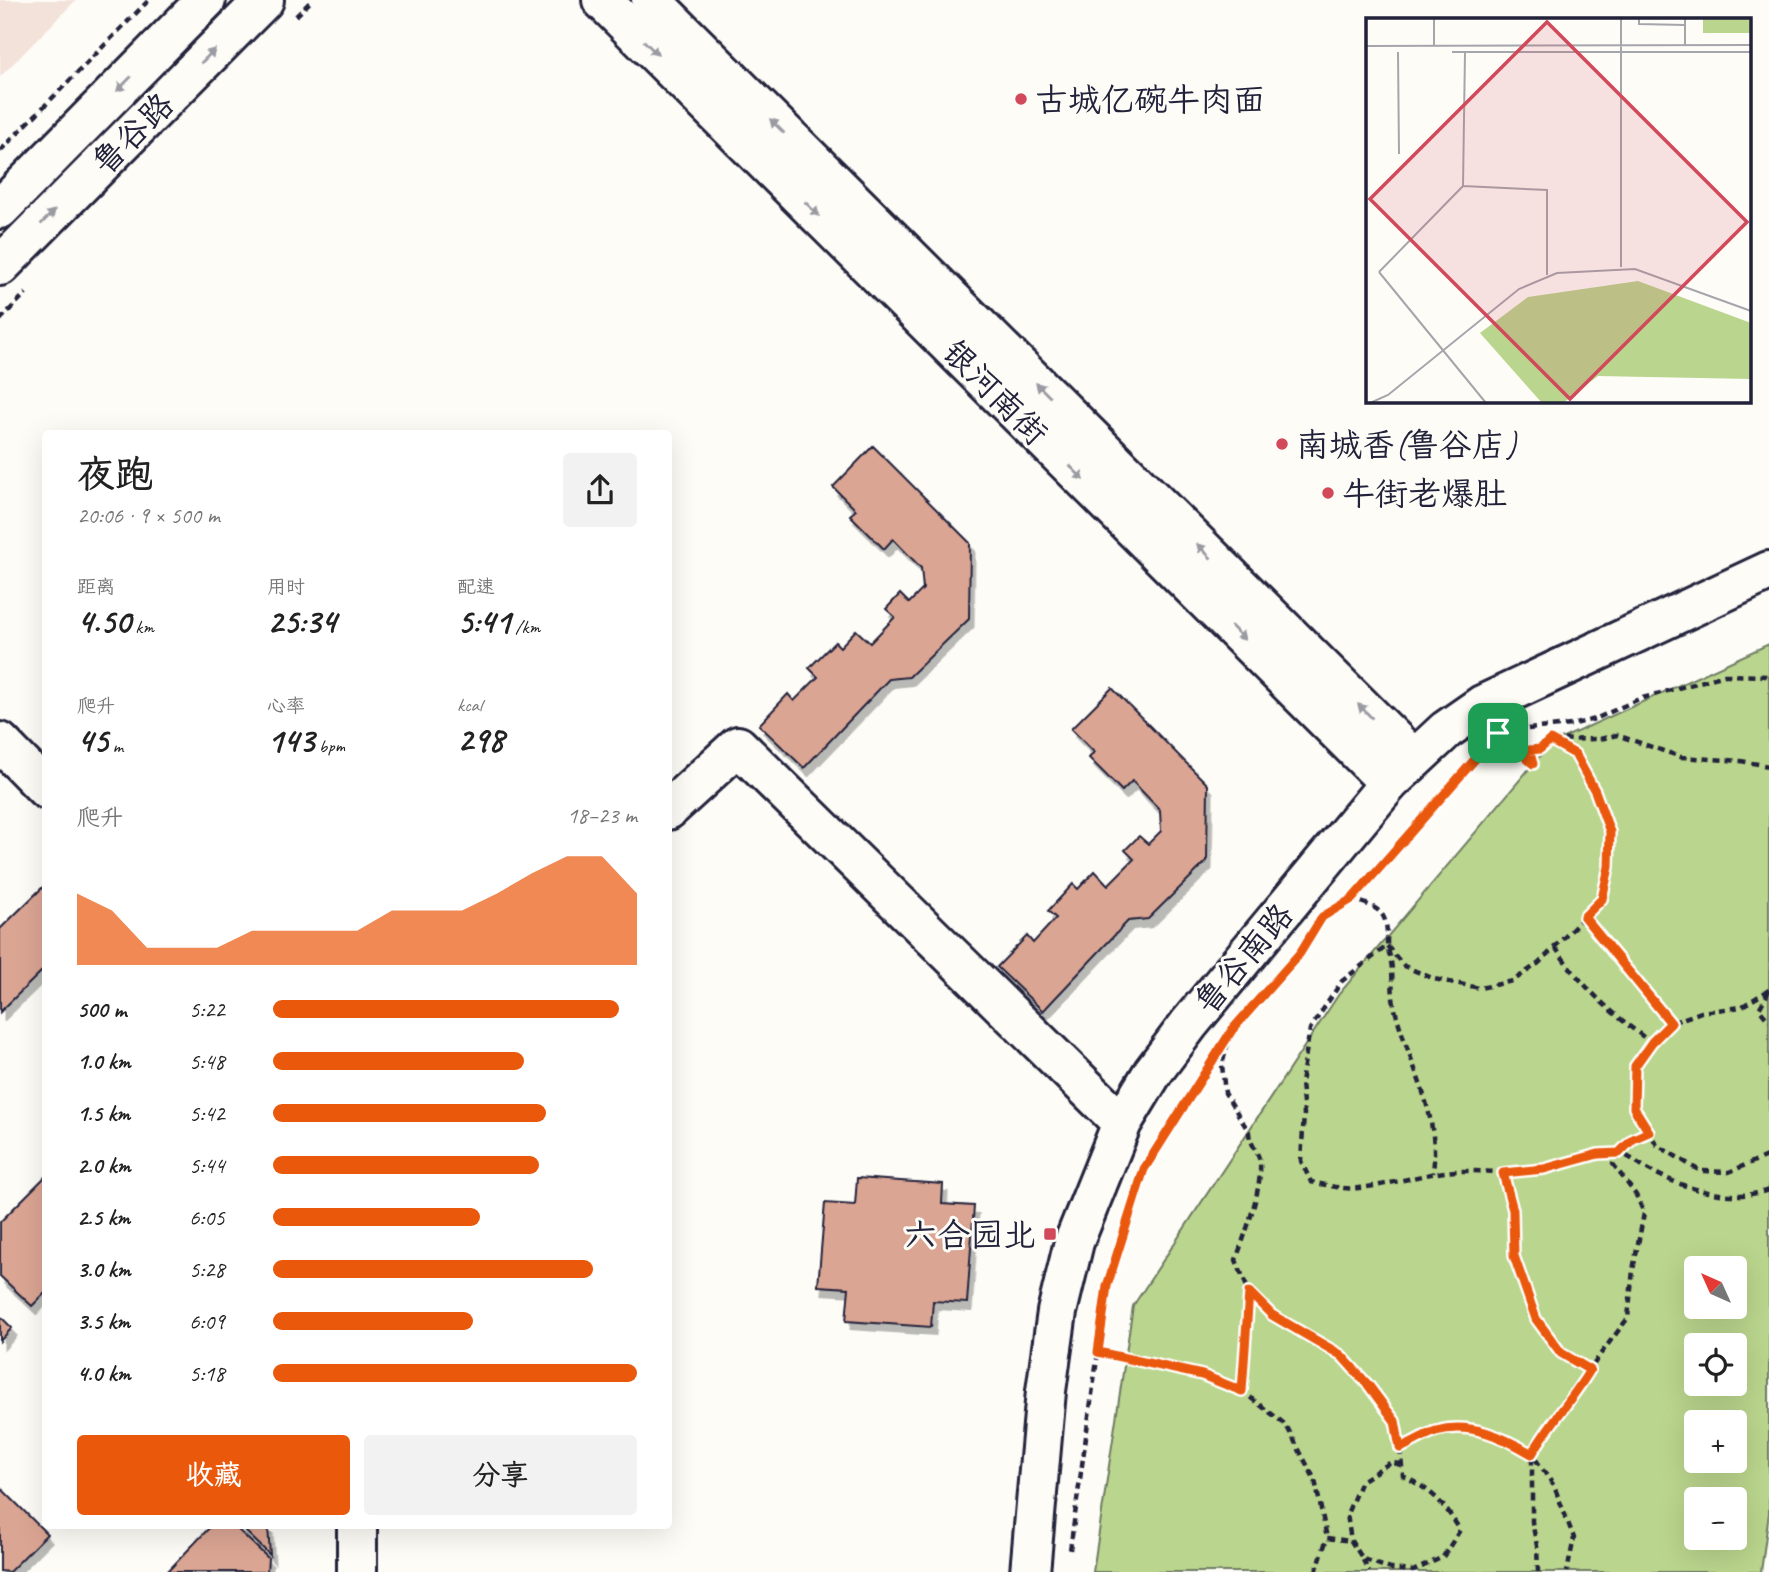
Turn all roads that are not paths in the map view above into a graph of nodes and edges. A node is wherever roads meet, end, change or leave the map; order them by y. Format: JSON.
{"nodes":[{"id":1,"x":206,"y":0,"type":"edge"},
{"id":2,"x":264,"y":0,"type":"edge"},
{"id":3,"x":602,"y":0,"type":"edge"},
{"id":4,"x":651,"y":0,"type":"edge"},
{"id":5,"x":0,"y":209,"type":"edge"},
{"id":6,"x":0,"y":266,"type":"edge"},
{"id":7,"x":1769,"y":571,"type":"edge"},
{"id":8,"x":0,"y":742,"type":"edge"},
{"id":9,"x":1401,"y":771,"type":"junction"},
{"id":10,"x":42,"y":785,"type":"edge"},
{"id":11,"x":672,"y":806,"type":"edge"},
{"id":12,"x":1122,"y":1123,"type":"junction"},
{"id":13,"x":356,"y":1529,"type":"edge"},
{"id":14,"x":357,"y":1572,"type":"edge"},
{"id":15,"x":1030,"y":1572,"type":"edge"}],
"edges":[{"from":1,"to":5,"type":"main road","name":"鲁谷路","one_way":true},
{"from":6,"to":2,"type":"main road","name":"鲁谷路","one_way":true},
{"from":3,"to":9,"type":"main road","name":"银河南街","one_way":true},
{"from":9,"to":4,"type":"main road","name":"银河南街","one_way":true},
{"from":7,"to":9,"type":"main road","name":"鲁谷南路"},
{"from":8,"to":10,"type":"main road"},
{"from":9,"to":12,"type":"main road","name":"鲁谷南路"},
{"from":11,"to":12,"type":"main road"},
{"from":12,"to":15,"type":"main road","name":"鲁谷南路"},
{"from":13,"to":14,"type":"main road"}]}
